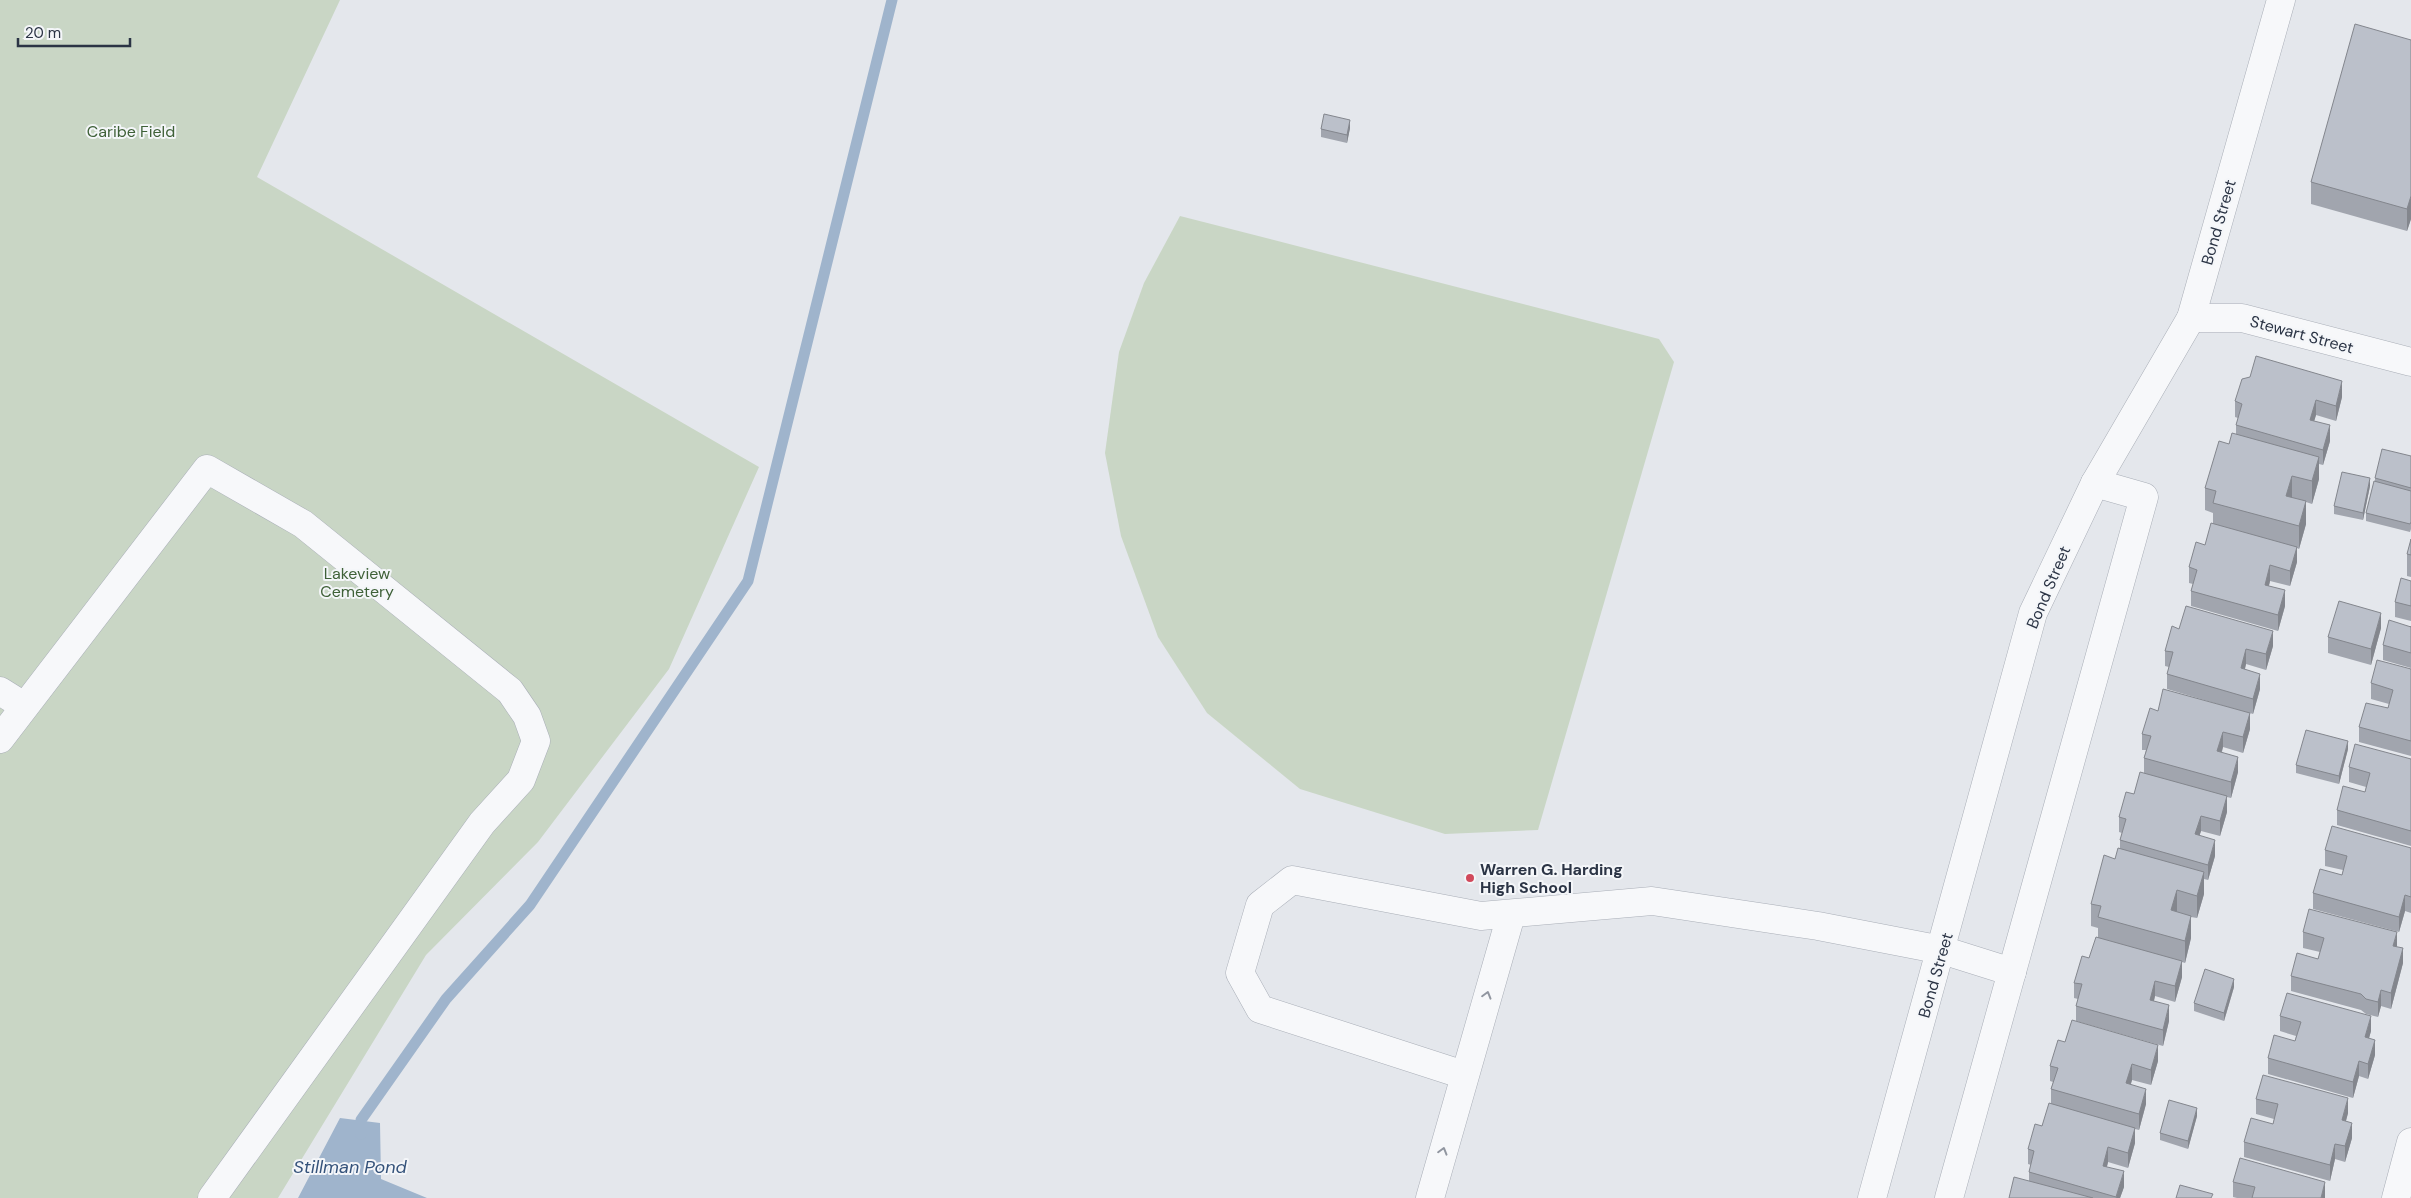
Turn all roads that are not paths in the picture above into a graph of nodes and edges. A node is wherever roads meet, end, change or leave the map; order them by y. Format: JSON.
{"nodes":[{"id":1,"x":2281,"y":0,"type":"edge"},
{"id":2,"x":2191,"y":318,"type":"junction"},
{"id":3,"x":2411,"y":362,"type":"edge"},
{"id":4,"x":2095,"y":483,"type":"junction"},
{"id":5,"x":0,"y":691,"type":"edge"},
{"id":6,"x":24,"y":706,"type":"junction"},
{"id":7,"x":0,"y":739,"type":"edge"},
{"id":8,"x":1511,"y":915,"type":"junction"},
{"id":9,"x":1942,"y":950,"type":"junction"},
{"id":10,"x":2012,"y":972,"type":"junction"},
{"id":11,"x":1464,"y":1075,"type":"junction"},
{"id":12,"x":2411,"y":1142,"type":"edge"},
{"id":13,"x":212,"y":1198,"type":"edge"},
{"id":14,"x":1430,"y":1198,"type":"edge"},
{"id":15,"x":1872,"y":1198,"type":"edge"},
{"id":16,"x":1949,"y":1198,"type":"edge"},
{"id":17,"x":2396,"y":1198,"type":"edge"}],
"edges":[{"from":1,"to":2,"type":"street","name":"Bond Street"},
{"from":2,"to":3,"type":"street","name":"Stewart Street"},
{"from":2,"to":4,"type":"street","name":"Bond Street"},
{"from":4,"to":9,"type":"street","name":"Bond Street"},
{"from":4,"to":10,"type":"street"},
{"from":5,"to":6,"type":"street"},
{"from":6,"to":7,"type":"street"},
{"from":6,"to":13,"type":"street"},
{"from":8,"to":9,"type":"street"},
{"from":11,"to":8,"type":"street","one_way":true},
{"from":8,"to":11,"type":"street"},
{"from":9,"to":10,"type":"street"},
{"from":9,"to":15,"type":"street","name":"Bond Street"},
{"from":10,"to":16,"type":"street"},
{"from":14,"to":11,"type":"street","one_way":true},
{"from":12,"to":17,"type":"street"}]}
